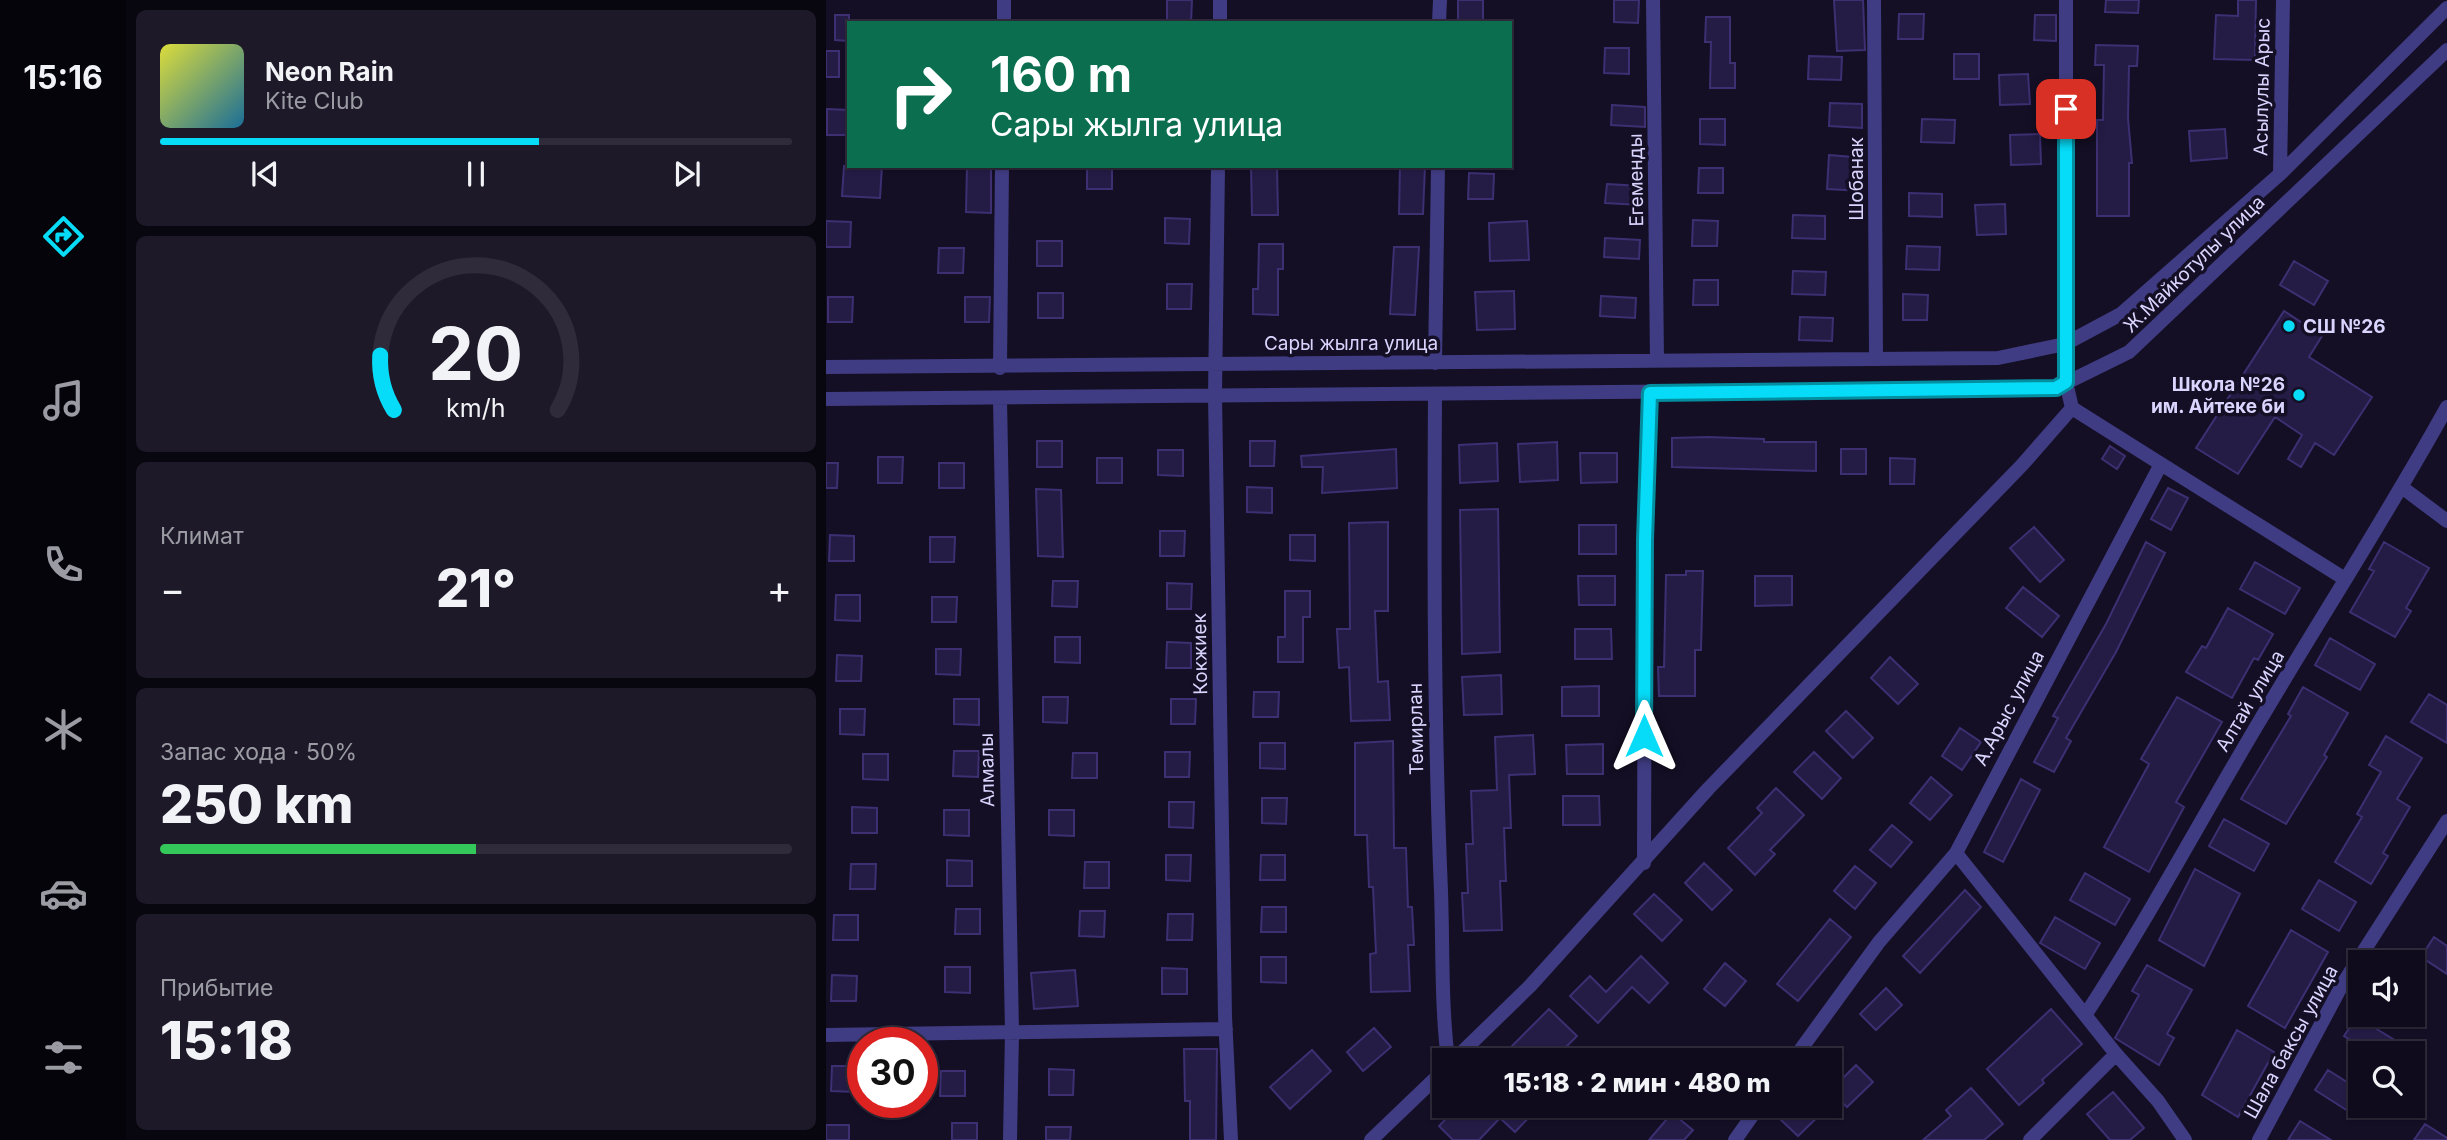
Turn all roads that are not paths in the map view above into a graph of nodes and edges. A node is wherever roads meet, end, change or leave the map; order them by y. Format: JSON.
{"nodes":[{"id":1,"x":1004,"y":0,"type":"edge"},
{"id":2,"x":1220,"y":0,"type":"edge"},
{"id":3,"x":1440,"y":0,"type":"edge"},
{"id":4,"x":1653,"y":0,"type":"edge"},
{"id":5,"x":1874,"y":0,"type":"edge"},
{"id":6,"x":2066,"y":0,"type":"edge"},
{"id":7,"x":2283,"y":0,"type":"edge"},
{"id":8,"x":2447,"y":8,"type":"edge"},
{"id":9,"x":1004,"y":21,"type":"edge"},
{"id":10,"x":1220,"y":21,"type":"edge"},
{"id":11,"x":1439,"y":21,"type":"edge"},
{"id":12,"x":2447,"y":50,"type":"edge"},
{"id":13,"x":1002,"y":168,"type":"edge"},
{"id":14,"x":1218,"y":168,"type":"edge"},
{"id":15,"x":1438,"y":168,"type":"edge"},
{"id":16,"x":2280,"y":174,"type":"junction"},
{"id":17,"x":2065,"y":344,"type":"junction"},
{"id":18,"x":1876,"y":357,"type":"junction"},
{"id":19,"x":1657,"y":360,"type":"junction"},
{"id":20,"x":1215,"y":362,"type":"junction"},
{"id":21,"x":1435,"y":363,"type":"junction"},
{"id":22,"x":826,"y":367,"type":"edge"},
{"id":23,"x":1000,"y":368,"type":"junction"},
{"id":24,"x":2066,"y":382,"type":"junction"},
{"id":25,"x":1650,"y":393,"type":"junction"},
{"id":26,"x":1215,"y":395,"type":"junction"},
{"id":27,"x":1435,"y":396,"type":"junction"},
{"id":28,"x":826,"y":399,"type":"edge"},
{"id":29,"x":1000,"y":400,"type":"junction"},
{"id":30,"x":2447,"y":407,"type":"edge"},
{"id":31,"x":2072,"y":408,"type":"junction"},
{"id":32,"x":2161,"y":464,"type":"junction"},
{"id":33,"x":2403,"y":488,"type":"junction"},
{"id":34,"x":2447,"y":521,"type":"edge"},
{"id":35,"x":2345,"y":579,"type":"junction"},
{"id":36,"x":2447,"y":821,"type":"edge"},
{"id":37,"x":1956,"y":853,"type":"junction"},
{"id":38,"x":1644,"y":863,"type":"junction"},
{"id":39,"x":2086,"y":1014,"type":"junction"},
{"id":40,"x":1226,"y":1029,"type":"junction"},
{"id":41,"x":1012,"y":1032,"type":"junction"},
{"id":42,"x":826,"y":1035,"type":"edge"},
{"id":43,"x":1447,"y":1048,"type":"edge"},
{"id":44,"x":1466,"y":1048,"type":"edge"},
{"id":45,"x":1802,"y":1048,"type":"edge"},
{"id":46,"x":2116,"y":1054,"type":"junction"},
{"id":47,"x":1432,"y":1082,"type":"edge"},
{"id":48,"x":1751,"y":1118,"type":"edge"},
{"id":49,"x":1010,"y":1140,"type":"edge"},
{"id":50,"x":1231,"y":1140,"type":"edge"},
{"id":51,"x":1371,"y":1140,"type":"edge"},
{"id":52,"x":1735,"y":1140,"type":"edge"},
{"id":53,"x":2030,"y":1140,"type":"edge"},
{"id":54,"x":2185,"y":1140,"type":"edge"},
{"id":55,"x":2259,"y":1140,"type":"edge"}],
"edges":[{"from":1,"to":9,"type":"street"},
{"from":2,"to":10,"type":"street"},
{"from":3,"to":11,"type":"street"},
{"from":4,"to":19,"type":"street","name":"Егеменды"},
{"from":5,"to":18,"type":"street","name":"Шобанак"},
{"from":6,"to":17,"type":"street"},
{"from":7,"to":16,"type":"street","name":"Асылулы Арыс"},
{"from":8,"to":16,"type":"street","name":"Ж.Майкотулы улица"},
{"from":12,"to":24,"type":"street","name":"Ж.Майкотулы улица"},
{"from":13,"to":23,"type":"street"},
{"from":14,"to":20,"type":"street","name":"Кокжиек"},
{"from":15,"to":21,"type":"street"},
{"from":16,"to":17,"type":"street","name":"Ж.Майкотулы улица"},
{"from":17,"to":18,"type":"street","name":"Ж.Майкотулы улица"},
{"from":17,"to":24,"type":"street"},
{"from":18,"to":19,"type":"street","name":"Сары жылга улица"},
{"from":19,"to":21,"type":"street","name":"Сары жылга улица"},
{"from":20,"to":21,"type":"street","name":"Сары жылга улица"},
{"from":20,"to":23,"type":"street","name":"Сары жылга улица"},
{"from":20,"to":26,"type":"street","name":"Кокжиек"},
{"from":22,"to":23,"type":"street","name":"Сары жылга улица"},
{"from":24,"to":25,"type":"street","name":"Ж.Майкотулы улица"},
{"from":24,"to":31,"type":"street"},
{"from":25,"to":27,"type":"street"},
{"from":25,"to":38,"type":"street"},
{"from":26,"to":27,"type":"street"},
{"from":26,"to":29,"type":"street"},
{"from":26,"to":40,"type":"street","name":"Кокжиек"},
{"from":27,"to":43,"type":"street","name":"Темирлан"},
{"from":28,"to":29,"type":"street"},
{"from":29,"to":41,"type":"street","name":"Алмалы"},
{"from":30,"to":33,"type":"street","name":"Алтай улица"},
{"from":31,"to":32,"type":"street"},
{"from":31,"to":38,"type":"street"},
{"from":32,"to":35,"type":"street"},
{"from":32,"to":37,"type":"street","name":"А.Арыс улица"},
{"from":33,"to":34,"type":"street"},
{"from":33,"to":35,"type":"street","name":"Алтай улица"},
{"from":35,"to":39,"type":"street","name":"Алтай улица"},
{"from":36,"to":55,"type":"street","name":"Шала баксы улица"},
{"from":37,"to":39,"type":"street"},
{"from":37,"to":45,"type":"street","name":"А.Арыс улица"},
{"from":38,"to":44,"type":"street"},
{"from":39,"to":46,"type":"street"},
{"from":40,"to":41,"type":"street"},
{"from":40,"to":50,"type":"street","name":"Кокжиек"},
{"from":41,"to":42,"type":"street"},
{"from":41,"to":49,"type":"street","name":"Алмалы"},
{"from":46,"to":53,"type":"street"},
{"from":46,"to":54,"type":"street"},
{"from":47,"to":51,"type":"street"},
{"from":48,"to":52,"type":"street"}]}
